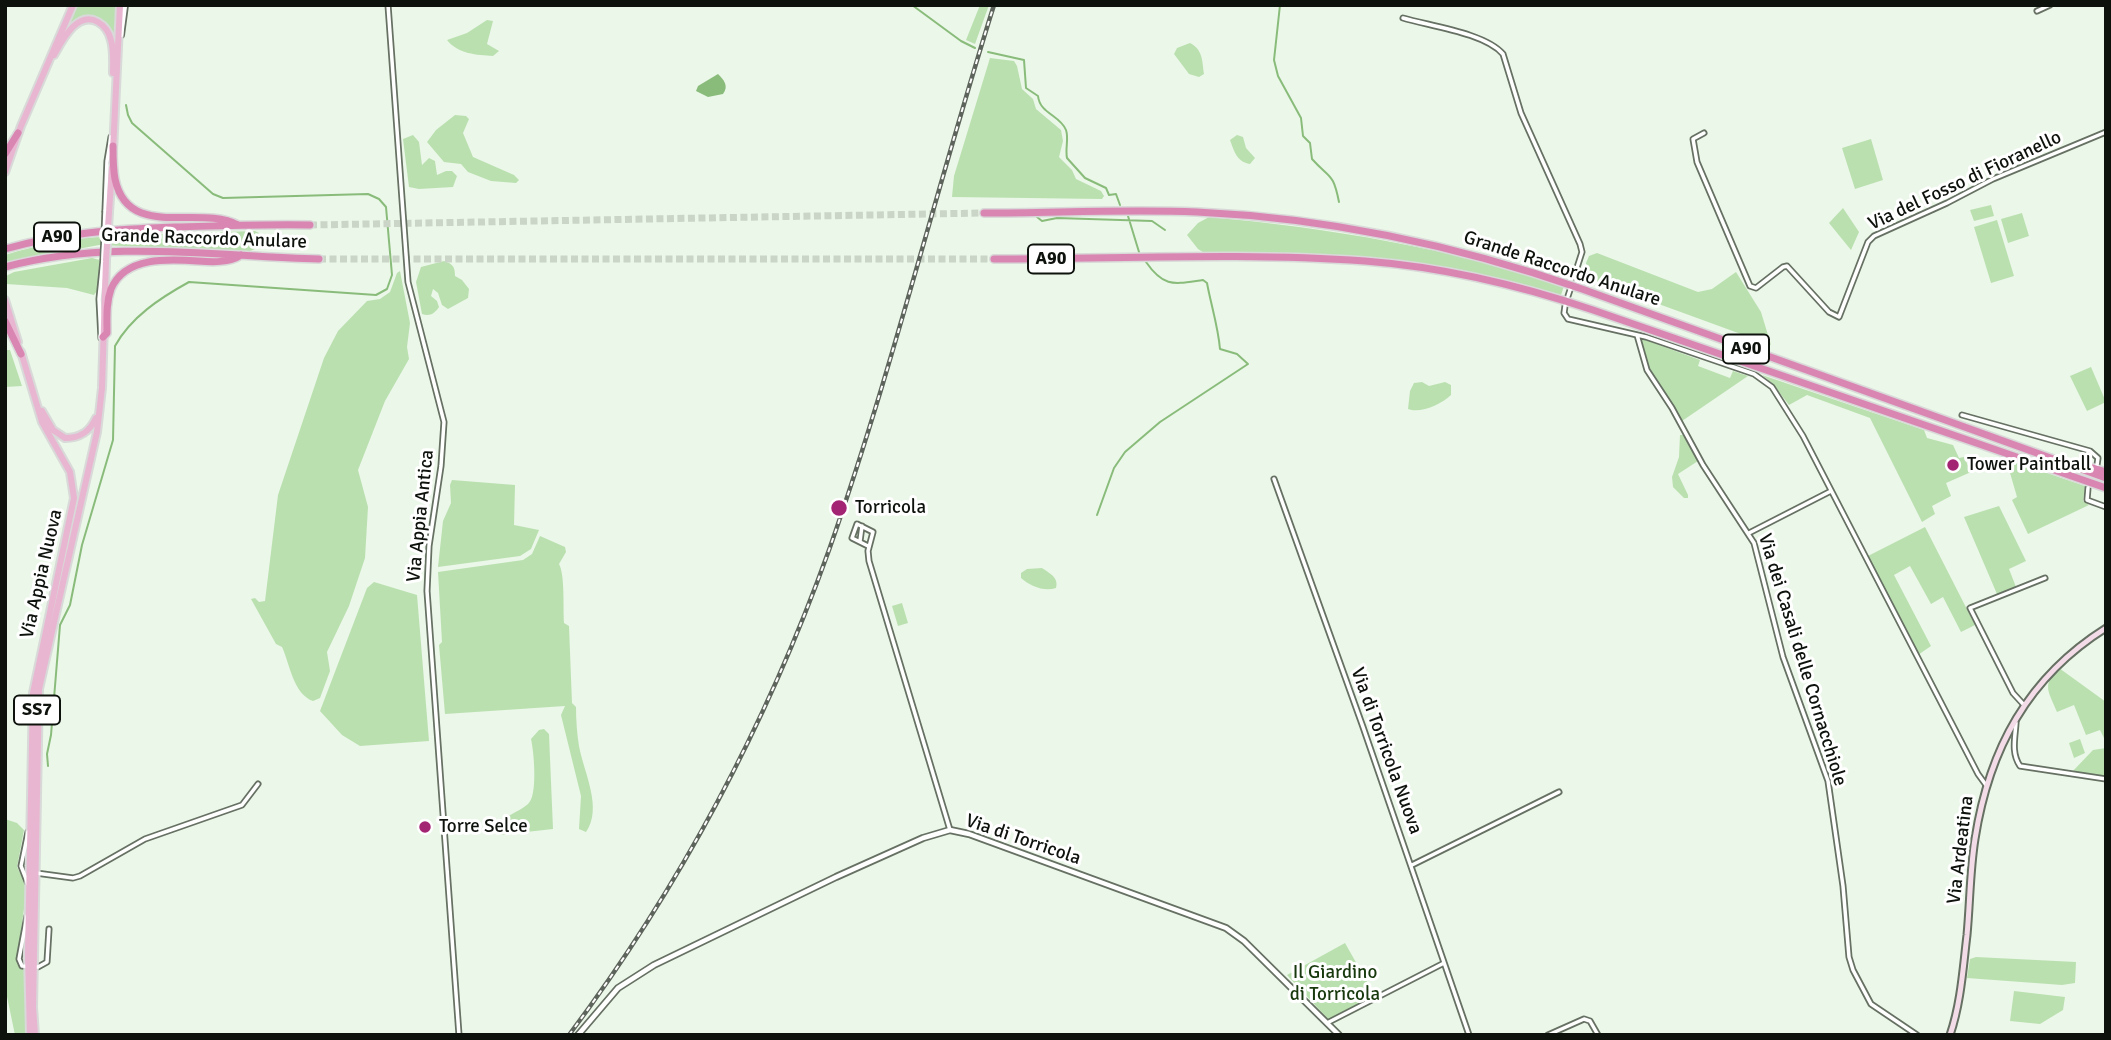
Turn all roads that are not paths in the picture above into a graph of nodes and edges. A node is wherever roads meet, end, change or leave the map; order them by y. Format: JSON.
{"nodes":[{"id":1,"x":73,"y":5,"type":"edge"},
{"id":2,"x":120,"y":5,"type":"edge"},
{"id":3,"x":125,"y":5,"type":"edge"},
{"id":4,"x":388,"y":5,"type":"edge"},
{"id":5,"x":2050,"y":5,"type":"edge"},
{"id":6,"x":2037,"y":10,"type":"dead end"},
{"id":7,"x":1404,"y":18,"type":"dead end"},
{"id":8,"x":118,"y":53,"type":"junction"},
{"id":9,"x":43,"y":76,"type":"junction"},
{"id":10,"x":115,"y":107,"type":"junction"},
{"id":11,"x":114,"y":122,"type":"junction"},
{"id":12,"x":2106,"y":132,"type":"edge"},
{"id":13,"x":18,"y":133,"type":"junction"},
{"id":14,"x":1704,"y":133,"type":"dead end"},
{"id":15,"x":113,"y":146,"type":"junction"},
{"id":16,"x":5,"y":154,"type":"edge"},
{"id":17,"x":5,"y":172,"type":"edge"},
{"id":18,"x":107,"y":212,"type":"junction"},
{"id":19,"x":984,"y":213,"type":"tunnel mouth"},
{"id":20,"x":239,"y":225,"type":"junction"},
{"id":21,"x":310,"y":225,"type":"tunnel mouth"},
{"id":22,"x":5,"y":249,"type":"edge"},
{"id":23,"x":242,"y":254,"type":"junction"},
{"id":24,"x":319,"y":259,"type":"tunnel mouth"},
{"id":25,"x":994,"y":259,"type":"tunnel mouth"},
{"id":26,"x":104,"y":260,"type":"junction"},
{"id":27,"x":5,"y":267,"type":"edge"},
{"id":28,"x":1574,"y":277,"type":"dead end"},
{"id":29,"x":1571,"y":287,"type":"dead end"},
{"id":30,"x":1568,"y":296,"type":"dead end"},
{"id":31,"x":5,"y":300,"type":"edge"},
{"id":32,"x":1565,"y":306,"type":"dead end"},
{"id":33,"x":5,"y":321,"type":"edge"},
{"id":34,"x":1637,"y":335,"type":"junction"},
{"id":35,"x":103,"y":337,"type":"junction"},
{"id":36,"x":21,"y":354,"type":"junction"},
{"id":37,"x":103,"y":354,"type":"junction"},
{"id":38,"x":38,"y":408,"type":"junction"},
{"id":39,"x":100,"y":409,"type":"junction"},
{"id":40,"x":1962,"y":415,"type":"dead end"},
{"id":41,"x":2059,"y":461,"type":"junction"},
{"id":42,"x":2097,"y":466,"type":"dead end"},
{"id":43,"x":2106,"y":472,"type":"edge"},
{"id":44,"x":2106,"y":478,"type":"edge"},
{"id":45,"x":1274,"y":479,"type":"dead end"},
{"id":46,"x":2088,"y":488,"type":"dead end"},
{"id":47,"x":2106,"y":488,"type":"edge"},
{"id":48,"x":1832,"y":491,"type":"junction"},
{"id":49,"x":2106,"y":507,"type":"edge"},
{"id":50,"x":862,"y":526,"type":"junction"},
{"id":51,"x":1749,"y":533,"type":"junction"},
{"id":52,"x":859,"y":542,"type":"junction"},
{"id":53,"x":868,"y":546,"type":"junction"},
{"id":54,"x":2045,"y":578,"type":"dead end"},
{"id":55,"x":2106,"y":628,"type":"edge"},
{"id":56,"x":2024,"y":705,"type":"junction"},
{"id":57,"x":2016,"y":717,"type":"junction"},
{"id":58,"x":2106,"y":779,"type":"edge"},
{"id":59,"x":258,"y":785,"type":"dead end"},
{"id":60,"x":1986,"y":785,"type":"junction"},
{"id":61,"x":1559,"y":792,"type":"dead end"},
{"id":62,"x":30,"y":829,"type":"junction"},
{"id":63,"x":950,"y":830,"type":"junction"},
{"id":64,"x":1412,"y":864,"type":"junction"},
{"id":65,"x":21,"y":868,"type":"junction"},
{"id":66,"x":32,"y":872,"type":"junction"},
{"id":67,"x":29,"y":886,"type":"junction"},
{"id":68,"x":50,"y":929,"type":"dead end"},
{"id":69,"x":1444,"y":963,"type":"junction"},
{"id":70,"x":31,"y":968,"type":"junction"},
{"id":71,"x":1327,"y":1023,"type":"junction"},
{"id":72,"x":32,"y":1035,"type":"edge"},
{"id":73,"x":459,"y":1035,"type":"edge"},
{"id":74,"x":578,"y":1035,"type":"edge"},
{"id":75,"x":1339,"y":1035,"type":"edge"},
{"id":76,"x":1469,"y":1035,"type":"edge"},
{"id":77,"x":1548,"y":1035,"type":"edge"},
{"id":78,"x":1598,"y":1035,"type":"edge"},
{"id":79,"x":1917,"y":1035,"type":"edge"},
{"id":80,"x":1950,"y":1035,"type":"edge"}],
"edges":[{"from":1,"to":9,"type":"main road"},
{"from":2,"to":8,"type":"main road","name":"Via Appia Nuova","number":"SS7"},
{"from":3,"to":8,"type":"street"},
{"from":4,"to":73,"type":"street","name":"Via Appia Antica"},
{"from":5,"to":6,"type":"street"},
{"from":7,"to":28,"type":"street"},
{"from":8,"to":10,"type":"main road","name":"Via Appia Nuova","number":"SS7"},
{"from":9,"to":10,"type":"main road"},
{"from":9,"to":13,"type":"main road"},
{"from":10,"to":11,"type":"main road","name":"Via Appia Nuova","number":"SS7"},
{"from":11,"to":15,"type":"main road","name":"Via Appia Nuova","number":"SS7"},
{"from":11,"to":18,"type":"street","name":"Via Appia Nuova"},
{"from":12,"to":14,"type":"street","name":"Via del Fosso di Fioranello"},
{"from":13,"to":16,"type":"highway"},
{"from":13,"to":17,"type":"main road"},
{"from":15,"to":18,"type":"main road","name":"Via Appia Nuova","number":"SS7"},
{"from":15,"to":20,"type":"highway"},
{"from":18,"to":26,"type":"main road","name":"Via Appia Nuova","number":"SS7","bridge":true},
{"from":19,"to":41,"type":"highway","name":"Grande Raccordo Anulare","number":"A90"},
{"from":20,"to":21,"type":"highway","name":"Grande Raccordo Anulare","number":"A90"},
{"from":20,"to":22,"type":"highway","name":"Grande Raccordo Anulare","number":"A90"},
{"from":23,"to":24,"type":"highway","name":"Grande Raccordo Anulare","number":"A90"},
{"from":23,"to":27,"type":"highway","name":"Grande Raccordo Anulare","number":"A90"},
{"from":23,"to":35,"type":"highway"},
{"from":25,"to":47,"type":"highway","name":"Grande Raccordo Anulare","number":"A90"},
{"from":26,"to":35,"type":"main road","name":"Via Appia Nuova","number":"SS7"},
{"from":26,"to":37,"type":"street","name":"Via Appia Nuova"},
{"from":29,"to":30,"type":"street"},
{"from":31,"to":36,"type":"main road","name":"Via Appia Nuova"},
{"from":32,"to":34,"type":"street"},
{"from":33,"to":36,"type":"highway"},
{"from":34,"to":48,"type":"street"},
{"from":34,"to":51,"type":"street","name":"Via dei Casali delle Cornacchiole"},
{"from":35,"to":37,"type":"main road","name":"Via Appia Nuova","number":"SS7"},
{"from":36,"to":38,"type":"main road","name":"Via Appia Nuova"},
{"from":37,"to":39,"type":"main road","name":"Via Appia Nuova","number":"SS7"},
{"from":38,"to":39,"type":"main road"},
{"from":38,"to":62,"type":"main road","name":"Via Appia Nuova","number":"SS7"},
{"from":39,"to":66,"type":"main road","name":"Via Appia Nuova","number":"SS7"},
{"from":40,"to":42,"type":"street"},
{"from":41,"to":43,"type":"highway"},
{"from":41,"to":44,"type":"highway","name":"Grande Raccordo Anulare","number":"A90"},
{"from":45,"to":64,"type":"street","name":"Via di Torricola Nuova"},
{"from":46,"to":49,"type":"street"},
{"from":48,"to":51,"type":"street"},
{"from":48,"to":60,"type":"street"},
{"from":50,"to":52,"type":"street"},
{"from":50,"to":52,"type":"street"},
{"from":50,"to":53,"type":"street"},
{"from":51,"to":79,"type":"street","name":"Via dei Casali delle Cornacchiole"},
{"from":52,"to":53,"type":"street"},
{"from":53,"to":63,"type":"street"},
{"from":54,"to":56,"type":"street"},
{"from":55,"to":56,"type":"main road","name":"Via Ardeatina"},
{"from":56,"to":57,"type":"main road","name":"Via Ardeatina"},
{"from":57,"to":58,"type":"street"},
{"from":57,"to":60,"type":"main road","name":"Via Ardeatina"},
{"from":59,"to":66,"type":"street"},
{"from":60,"to":80,"type":"main road","name":"Via Ardeatina"},
{"from":61,"to":64,"type":"street"},
{"from":62,"to":65,"type":"street"},
{"from":62,"to":66,"type":"main road","name":"Via Appia Nuova","number":"SS7"},
{"from":63,"to":71,"type":"street","name":"Via di Torricola"},
{"from":63,"to":74,"type":"street","name":"Via di Torricola"},
{"from":64,"to":69,"type":"street","name":"Via di Torricola Nuova"},
{"from":65,"to":66,"type":"street"},
{"from":65,"to":67,"type":"street"},
{"from":66,"to":67,"type":"main road","name":"Via Appia Nuova","number":"SS7"},
{"from":66,"to":70,"type":"main road","name":"Via Appia Nuova","number":"SS7"},
{"from":67,"to":70,"type":"main road","name":"Via Appia Nuova","number":"SS7"},
{"from":68,"to":70,"type":"street"},
{"from":69,"to":71,"type":"street"},
{"from":69,"to":76,"type":"street","name":"Via di Torricola Nuova"},
{"from":70,"to":72,"type":"main road","name":"Via Appia Nuova","number":"SS7"},
{"from":71,"to":75,"type":"street","name":"Via di Torricola"},
{"from":77,"to":78,"type":"street"}]}
